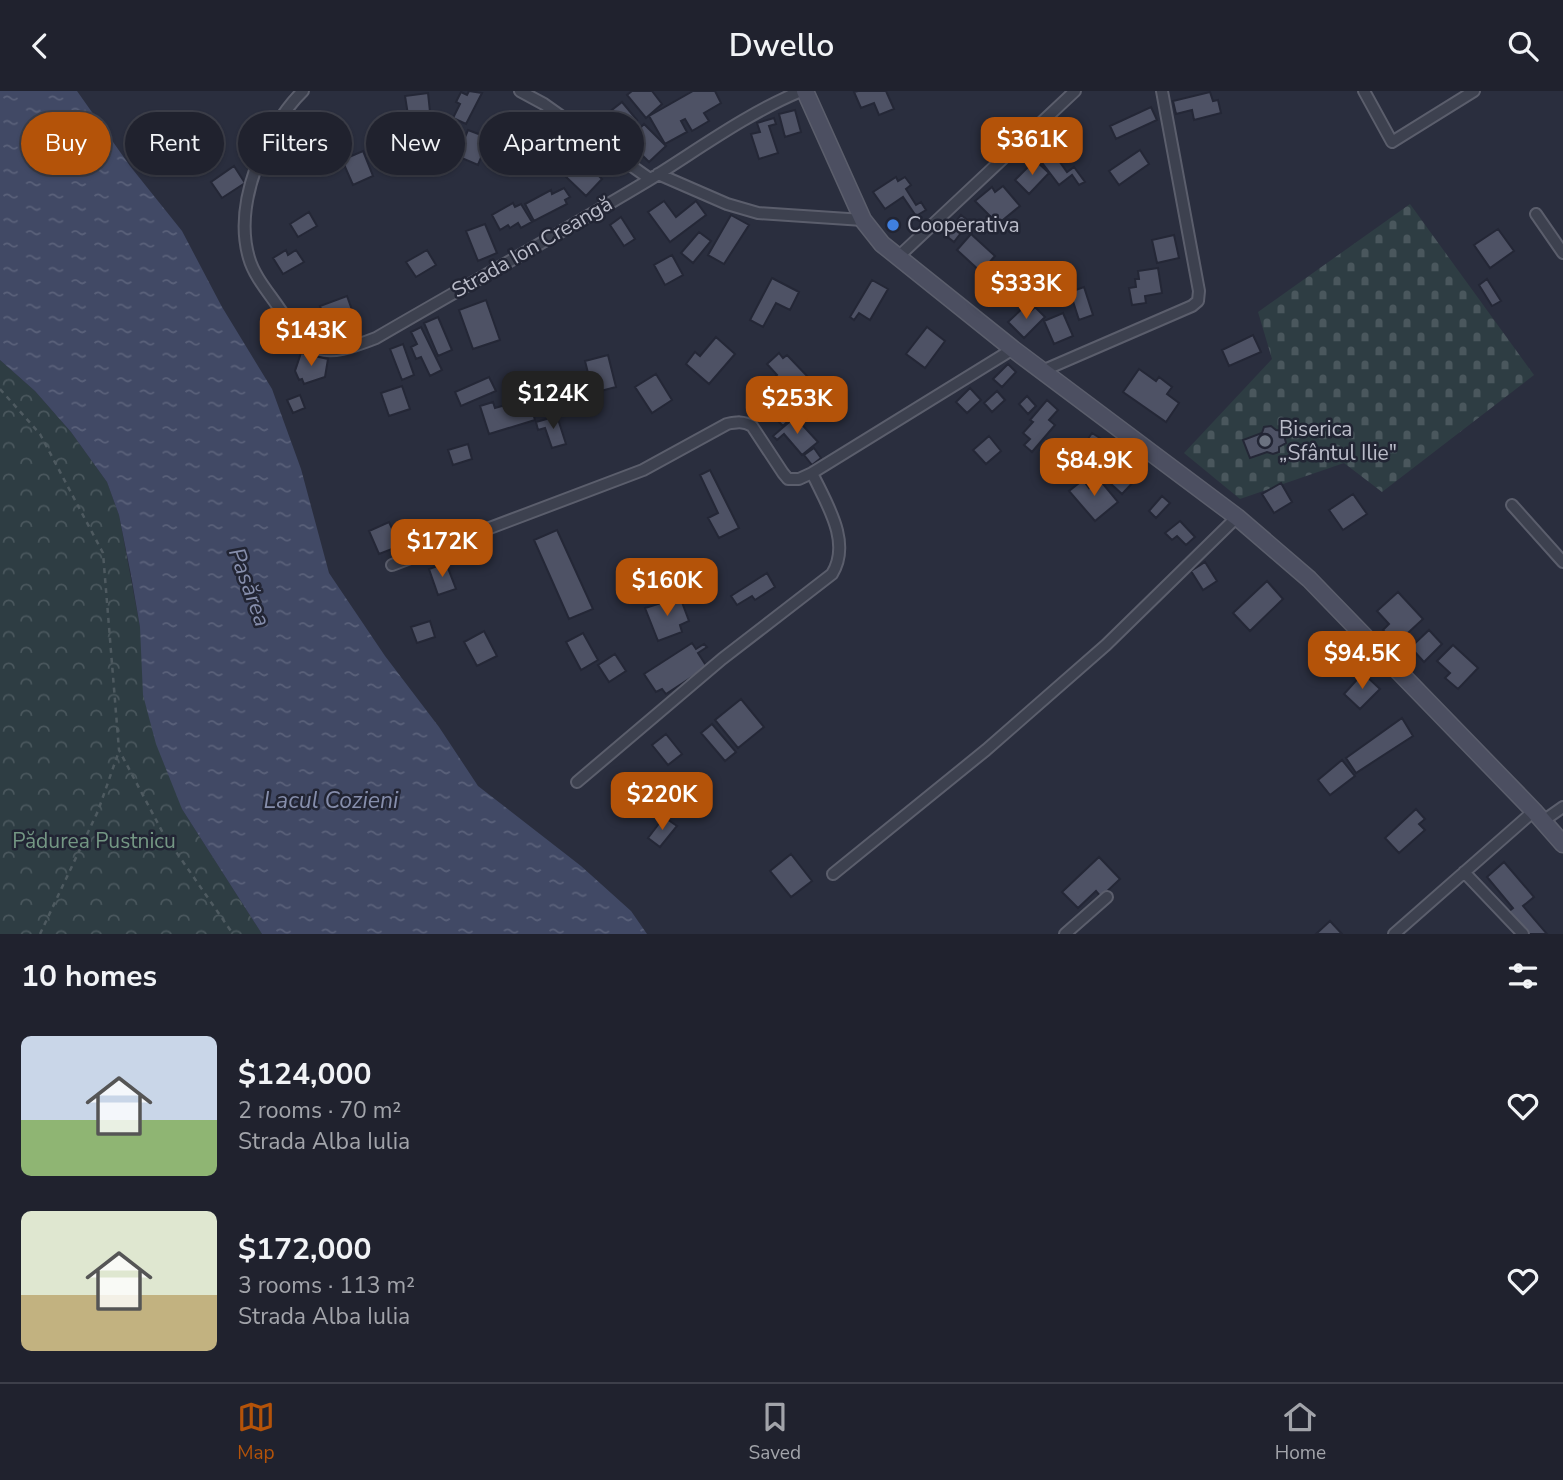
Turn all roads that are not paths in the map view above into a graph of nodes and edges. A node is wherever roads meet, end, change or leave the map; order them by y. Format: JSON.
{"nodes":[{"id":1,"x":303,"y":91,"type":"edge"},
{"id":2,"x":520,"y":91,"type":"edge"},
{"id":3,"x":803,"y":91,"type":"edge"},
{"id":4,"x":1075,"y":91,"type":"edge"},
{"id":5,"x":1162,"y":91,"type":"edge"},
{"id":6,"x":1364,"y":91,"type":"edge"},
{"id":7,"x":1474,"y":91,"type":"edge"},
{"id":8,"x":654,"y":177,"type":"junction"},
{"id":9,"x":1536,"y":214,"type":"dead end"},
{"id":10,"x":863,"y":220,"type":"junction"},
{"id":11,"x":1563,"y":253,"type":"edge"},
{"id":12,"x":898,"y":258,"type":"junction"},
{"id":13,"x":1013,"y":349,"type":"junction"},
{"id":14,"x":1042,"y":371,"type":"junction"},
{"id":15,"x":812,"y":474,"type":"junction"},
{"id":16,"x":1512,"y":505,"type":"dead end"},
{"id":17,"x":1237,"y":517,"type":"junction"},
{"id":18,"x":1563,"y":562,"type":"edge"},
{"id":19,"x":393,"y":565,"type":"dead end"},
{"id":20,"x":577,"y":782,"type":"dead end"},
{"id":21,"x":1563,"y":807,"type":"edge"},
{"id":22,"x":1539,"y":816,"type":"junction"},
{"id":23,"x":1563,"y":844,"type":"edge"},
{"id":24,"x":1464,"y":871,"type":"junction"},
{"id":25,"x":833,"y":874,"type":"dead end"},
{"id":26,"x":1108,"y":897,"type":"dead end"},
{"id":27,"x":1065,"y":934,"type":"edge"},
{"id":28,"x":1394,"y":934,"type":"edge"},
{"id":29,"x":1524,"y":934,"type":"edge"}],
"edges":[{"from":1,"to":8,"type":"street","name":"Strada Ion Creangă"},
{"from":2,"to":8,"type":"street"},
{"from":3,"to":8,"type":"street","name":"Strada Ion Creangă"},
{"from":3,"to":10,"type":"main road"},
{"from":4,"to":12,"type":"street"},
{"from":5,"to":14,"type":"street"},
{"from":6,"to":7,"type":"street"},
{"from":8,"to":10,"type":"street"},
{"from":9,"to":11,"type":"street"},
{"from":10,"to":12,"type":"main road"},
{"from":12,"to":13,"type":"main road"},
{"from":13,"to":14,"type":"main road"},
{"from":13,"to":15,"type":"street"},
{"from":14,"to":17,"type":"main road"},
{"from":15,"to":19,"type":"street"},
{"from":15,"to":20,"type":"street"},
{"from":16,"to":18,"type":"street"},
{"from":17,"to":22,"type":"main road"},
{"from":17,"to":25,"type":"street"},
{"from":21,"to":22,"type":"street"},
{"from":22,"to":23,"type":"main road"},
{"from":22,"to":24,"type":"street"},
{"from":24,"to":28,"type":"street"},
{"from":24,"to":29,"type":"street"},
{"from":26,"to":27,"type":"street"}]}
